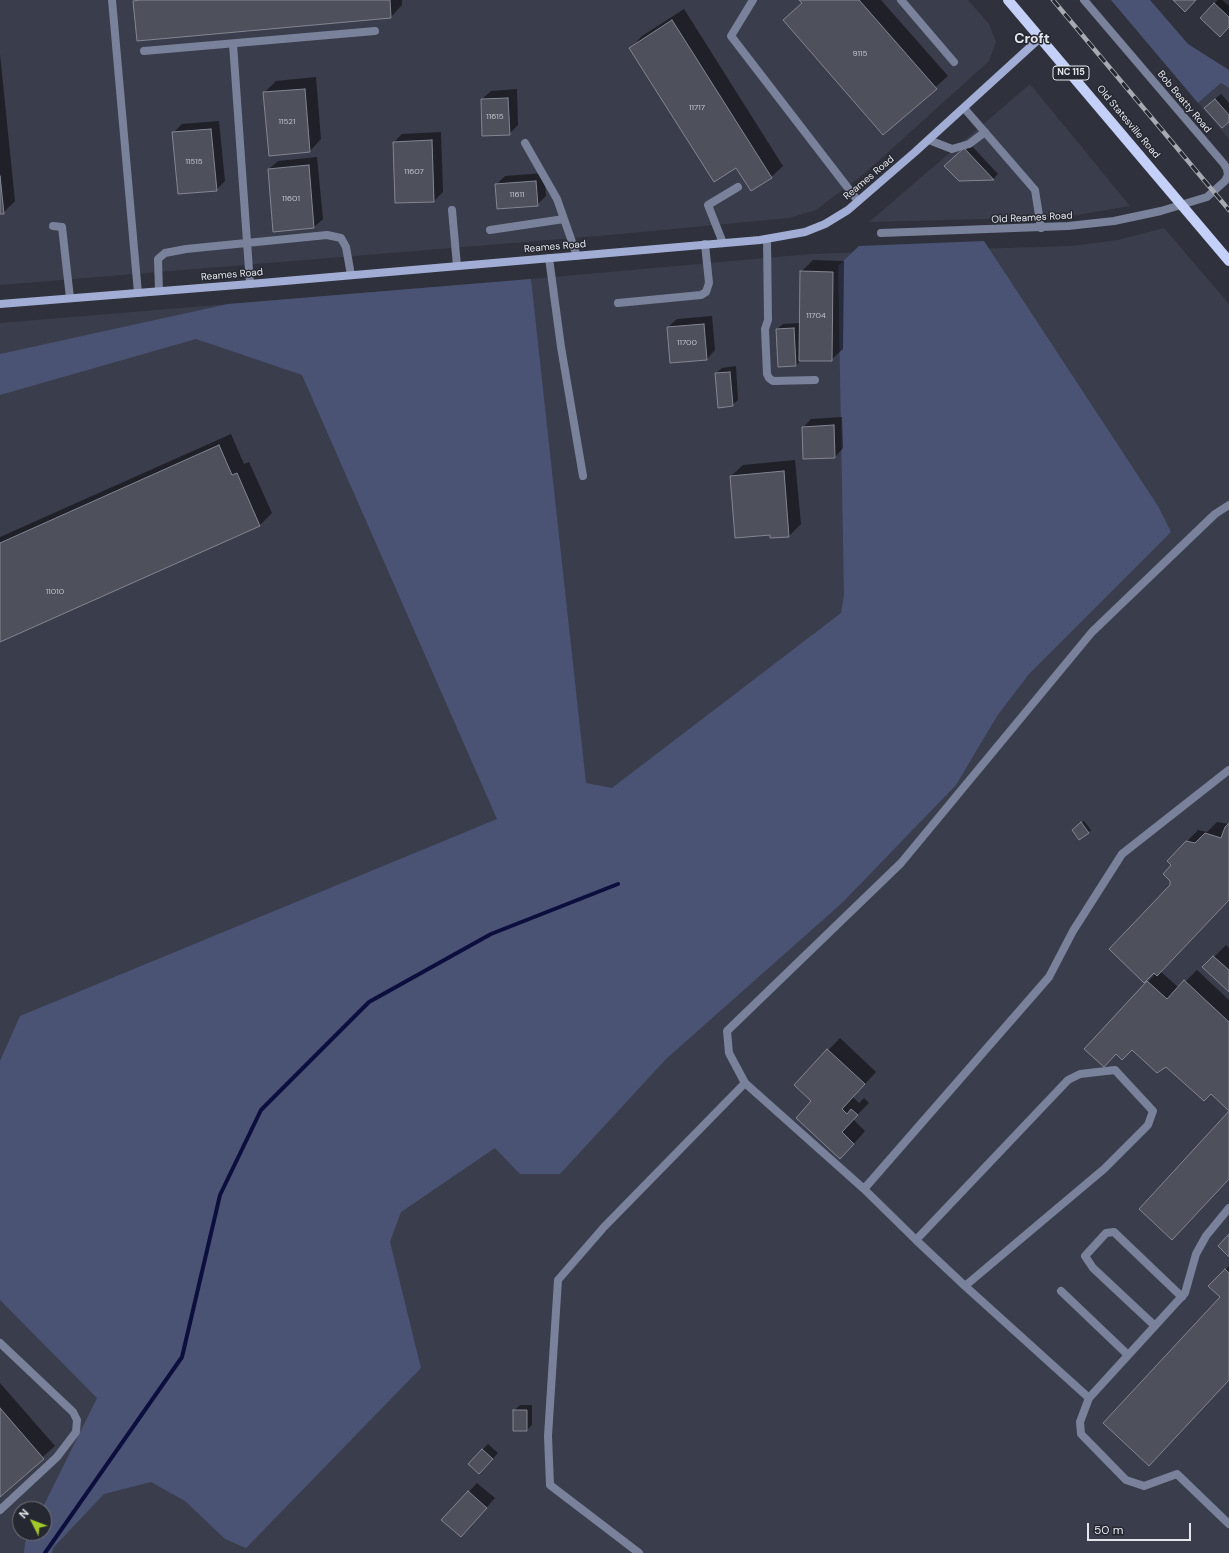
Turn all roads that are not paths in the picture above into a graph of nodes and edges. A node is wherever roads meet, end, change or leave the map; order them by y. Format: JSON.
{"nodes":[{"id":1,"x":112,"y":0,"type":"edge"},
{"id":2,"x":752,"y":0,"type":"edge"},
{"id":3,"x":902,"y":0,"type":"edge"},
{"id":4,"x":1008,"y":0,"type":"edge"},
{"id":5,"x":1084,"y":0,"type":"edge"},
{"id":6,"x":376,"y":31,"type":"dead end"},
{"id":7,"x":1040,"y":38,"type":"junction"},
{"id":8,"x":233,"y":44,"type":"junction"},
{"id":9,"x":144,"y":51,"type":"dead end"},
{"id":10,"x":954,"y":62,"type":"dead end"},
{"id":11,"x":964,"y":108,"type":"junction"},
{"id":12,"x":985,"y":132,"type":"junction"},
{"id":13,"x":929,"y":140,"type":"junction"},
{"id":14,"x":525,"y":142,"type":"dead end"},
{"id":15,"x":738,"y":187,"type":"dead end"},
{"id":16,"x":858,"y":201,"type":"junction"},
{"id":17,"x":1182,"y":205,"type":"junction"},
{"id":18,"x":452,"y":210,"type":"dead end"},
{"id":19,"x":564,"y":219,"type":"junction"},
{"id":20,"x":53,"y":226,"type":"dead end"},
{"id":21,"x":1041,"y":228,"type":"junction"},
{"id":22,"x":490,"y":230,"type":"dead end"},
{"id":23,"x":881,"y":233,"type":"dead end"},
{"id":24,"x":767,"y":239,"type":"junction"},
{"id":25,"x":248,"y":243,"type":"junction"},
{"id":26,"x":723,"y":243,"type":"junction"},
{"id":27,"x":706,"y":244,"type":"junction"},
{"id":28,"x":577,"y":256,"type":"junction"},
{"id":29,"x":549,"y":258,"type":"junction"},
{"id":30,"x":1229,"y":260,"type":"edge"},
{"id":31,"x":456,"y":266,"type":"junction"},
{"id":32,"x":351,"y":275,"type":"junction"},
{"id":33,"x":250,"y":284,"type":"junction"},
{"id":34,"x":159,"y":291,"type":"junction"},
{"id":35,"x":138,"y":293,"type":"junction"},
{"id":36,"x":70,"y":298,"type":"junction"},
{"id":37,"x":618,"y":303,"type":"dead end"},
{"id":38,"x":0,"y":304,"type":"edge"},
{"id":39,"x":815,"y":380,"type":"dead end"},
{"id":40,"x":584,"y":476,"type":"dead end"},
{"id":41,"x":1229,"y":505,"type":"edge"},
{"id":42,"x":1229,"y":770,"type":"edge"},
{"id":43,"x":745,"y":1083,"type":"junction"},
{"id":44,"x":864,"y":1189,"type":"junction"},
{"id":45,"x":1229,"y":1208,"type":"edge"},
{"id":46,"x":916,"y":1240,"type":"junction"},
{"id":47,"x":965,"y":1286,"type":"junction"},
{"id":48,"x":1061,"y":1291,"type":"dead end"},
{"id":49,"x":1182,"y":1296,"type":"junction"},
{"id":50,"x":1155,"y":1326,"type":"junction"},
{"id":51,"x":0,"y":1343,"type":"edge"},
{"id":52,"x":1128,"y":1355,"type":"junction"},
{"id":53,"x":1089,"y":1398,"type":"junction"},
{"id":54,"x":0,"y":1510,"type":"edge"},
{"id":55,"x":1229,"y":1524,"type":"edge"},
{"id":56,"x":639,"y":1553,"type":"edge"}],
"edges":[{"from":1,"to":35,"type":"street"},
{"from":2,"to":16,"type":"street"},
{"from":3,"to":10,"type":"street"},
{"from":4,"to":7,"type":"main road","name":"Old Statesville Road","number":"NC 115"},
{"from":5,"to":17,"type":"street","name":"Bob Beatty Road"},
{"from":6,"to":8,"type":"street"},
{"from":7,"to":11,"type":"main road","name":"Reames Road"},
{"from":7,"to":17,"type":"main road","name":"Old Statesville Road","number":"NC 115"},
{"from":8,"to":9,"type":"street"},
{"from":8,"to":25,"type":"street"},
{"from":11,"to":12,"type":"street"},
{"from":11,"to":13,"type":"main road","name":"Reames Road"},
{"from":12,"to":13,"type":"street"},
{"from":12,"to":21,"type":"street"},
{"from":13,"to":16,"type":"main road","name":"Reames Road"},
{"from":14,"to":19,"type":"street"},
{"from":15,"to":26,"type":"street"},
{"from":16,"to":24,"type":"main road","name":"Reames Road"},
{"from":17,"to":21,"type":"street","name":"Old Reames Road"},
{"from":17,"to":30,"type":"main road","name":"Old Statesville Road","number":"NC 115"},
{"from":18,"to":31,"type":"street"},
{"from":19,"to":22,"type":"street"},
{"from":19,"to":28,"type":"street"},
{"from":20,"to":36,"type":"street"},
{"from":21,"to":23,"type":"street","name":"Old Reames Road"},
{"from":24,"to":26,"type":"main road","name":"Reames Road"},
{"from":24,"to":39,"type":"street"},
{"from":25,"to":32,"type":"street"},
{"from":25,"to":33,"type":"street"},
{"from":25,"to":34,"type":"street"},
{"from":26,"to":27,"type":"main road","name":"Reames Road"},
{"from":27,"to":28,"type":"main road","name":"Reames Road"},
{"from":27,"to":37,"type":"street"},
{"from":28,"to":29,"type":"main road","name":"Reames Road"},
{"from":29,"to":31,"type":"main road","name":"Reames Road"},
{"from":29,"to":40,"type":"street"},
{"from":31,"to":32,"type":"main road","name":"Reames Road"},
{"from":32,"to":33,"type":"main road","name":"Reames Road"},
{"from":33,"to":34,"type":"main road","name":"Reames Road"},
{"from":34,"to":35,"type":"main road","name":"Reames Road"},
{"from":35,"to":36,"type":"main road","name":"Reames Road"},
{"from":36,"to":38,"type":"main road","name":"Reames Road"},
{"from":41,"to":43,"type":"street"},
{"from":42,"to":44,"type":"street"},
{"from":43,"to":44,"type":"street"},
{"from":43,"to":56,"type":"street"},
{"from":44,"to":46,"type":"street"},
{"from":45,"to":49,"type":"street"},
{"from":46,"to":47,"type":"street"},
{"from":46,"to":47,"type":"street"},
{"from":47,"to":53,"type":"street"},
{"from":48,"to":52,"type":"street"},
{"from":49,"to":50,"type":"street"},
{"from":49,"to":50,"type":"street"},
{"from":50,"to":52,"type":"street"},
{"from":51,"to":54,"type":"street"},
{"from":52,"to":53,"type":"street"},
{"from":53,"to":55,"type":"street"}]}
